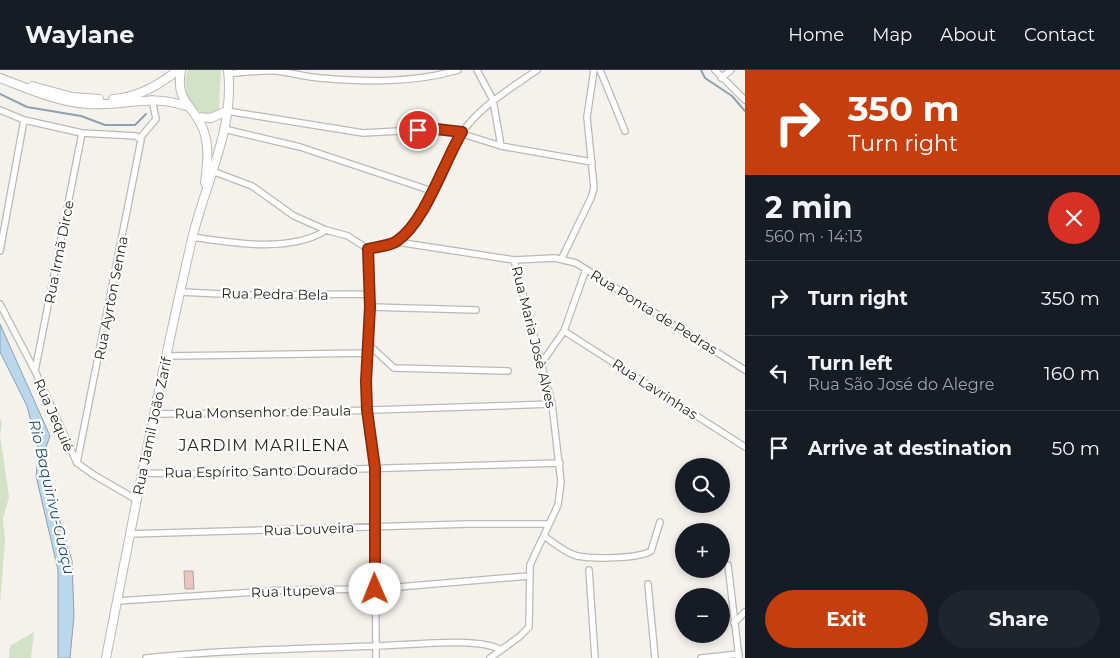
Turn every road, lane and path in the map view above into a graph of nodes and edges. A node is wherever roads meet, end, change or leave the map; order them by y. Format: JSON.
{"nodes":[{"id":1,"x":179,"y":70,"type":"edge"},
{"id":2,"x":458,"y":70,"type":"edge"},
{"id":3,"x":477,"y":70,"type":"edge"},
{"id":4,"x":537,"y":70,"type":"edge"},
{"id":5,"x":594,"y":70,"type":"edge"},
{"id":6,"x":600,"y":70,"type":"edge"},
{"id":7,"x":715,"y":70,"type":"edge"},
{"id":8,"x":731,"y":70,"type":"edge"},
{"id":9,"x":228,"y":72,"type":"edge"},
{"id":10,"x":0,"y":73,"type":"edge"},
{"id":11,"x":0,"y":78,"type":"edge"},
{"id":12,"x":721,"y":78,"type":"junction"},
{"id":13,"x":152,"y":99,"type":"junction"},
{"id":14,"x":493,"y":100,"type":"junction"},
{"id":15,"x":745,"y":100,"type":"edge"},
{"id":16,"x":186,"y":106,"type":"junction"},
{"id":17,"x":0,"y":110,"type":"edge"},
{"id":18,"x":227,"y":111,"type":"junction"},
{"id":19,"x":197,"y":117,"type":"junction"},
{"id":20,"x":24,"y":120,"type":"junction"},
{"id":21,"x":224,"y":129,"type":"junction"},
{"id":22,"x":462,"y":132,"type":"junction"},
{"id":23,"x":625,"y":132,"type":"dead end"},
{"id":24,"x":82,"y":133,"type":"junction"},
{"id":25,"x":138,"y":137,"type":"junction"},
{"id":26,"x":501,"y":146,"type":"junction"},
{"id":27,"x":592,"y":162,"type":"junction"},
{"id":28,"x":212,"y":171,"type":"junction"},
{"id":29,"x":432,"y":191,"type":"junction"},
{"id":30,"x":203,"y":195,"type":"junction"},
{"id":31,"x":326,"y":230,"type":"junction"},
{"id":32,"x":193,"y":237,"type":"junction"},
{"id":33,"x":397,"y":242,"type":"junction"},
{"id":34,"x":368,"y":249,"type":"junction"},
{"id":35,"x":0,"y":251,"type":"edge"},
{"id":36,"x":562,"y":258,"type":"junction"},
{"id":37,"x":514,"y":260,"type":"junction"},
{"id":38,"x":586,"y":269,"type":"junction"},
{"id":39,"x":181,"y":292,"type":"junction"},
{"id":40,"x":370,"y":294,"type":"junction"},
{"id":41,"x":0,"y":304,"type":"edge"},
{"id":42,"x":370,"y":307,"type":"junction"},
{"id":43,"x":476,"y":310,"type":"dead end"},
{"id":44,"x":564,"y":331,"type":"junction"},
{"id":45,"x":368,"y":344,"type":"junction"},
{"id":46,"x":368,"y":353,"type":"junction"},
{"id":47,"x":167,"y":356,"type":"junction"},
{"id":48,"x":543,"y":361,"type":"junction"},
{"id":49,"x":745,"y":370,"type":"edge"},
{"id":50,"x":35,"y":371,"type":"junction"},
{"id":51,"x":508,"y":371,"type":"dead end"},
{"id":52,"x":552,"y":404,"type":"junction"},
{"id":53,"x":367,"y":410,"type":"junction"},
{"id":54,"x":154,"y":414,"type":"junction"},
{"id":55,"x":745,"y":447,"type":"edge"},
{"id":56,"x":78,"y":463,"type":"junction"},
{"id":57,"x":560,"y":463,"type":"junction"},
{"id":58,"x":375,"y":468,"type":"junction"},
{"id":59,"x":142,"y":473,"type":"junction"},
{"id":60,"x":137,"y":500,"type":"junction"},
{"id":61,"x":660,"y":522,"type":"dead end"},
{"id":62,"x":548,"y":524,"type":"junction"},
{"id":63,"x":374,"y":528,"type":"junction"},
{"id":64,"x":129,"y":534,"type":"junction"},
{"id":65,"x":544,"y":536,"type":"junction"},
{"id":66,"x":589,"y":570,"type":"dead end"},
{"id":67,"x":529,"y":576,"type":"junction"},
{"id":68,"x":729,"y":578,"type":"edge"},
{"id":69,"x":648,"y":584,"type":"dead end"},
{"id":70,"x":375,"y":589,"type":"junction"},
{"id":71,"x":117,"y":601,"type":"junction"},
{"id":72,"x":745,"y":612,"type":"edge"},
{"id":73,"x":734,"y":623,"type":"junction"},
{"id":74,"x":376,"y":646,"type":"junction"},
{"id":75,"x":501,"y":650,"type":"junction"},
{"id":76,"x":739,"y":656,"type":"edge"},
{"id":77,"x":106,"y":658,"type":"edge"},
{"id":78,"x":146,"y":658,"type":"edge"},
{"id":79,"x":376,"y":658,"type":"edge"},
{"id":80,"x":490,"y":658,"type":"edge"},
{"id":81,"x":595,"y":658,"type":"edge"},
{"id":82,"x":655,"y":658,"type":"edge"},
{"id":83,"x":701,"y":658,"type":"edge"}],
"edges":[{"from":1,"to":10,"type":"main road"},
{"from":1,"to":16,"type":"main road"},
{"from":2,"to":9,"type":"street"},
{"from":3,"to":14,"type":"street"},
{"from":4,"to":14,"type":"street"},
{"from":5,"to":27,"type":"street"},
{"from":6,"to":23,"type":"street"},
{"from":7,"to":12,"type":"street"},
{"from":8,"to":12,"type":"street"},
{"from":9,"to":18,"type":"main road","name":"Rua Jamil João Zarif"},
{"from":11,"to":13,"type":"main road"},
{"from":12,"to":15,"type":"street"},
{"from":13,"to":16,"type":"main road"},
{"from":13,"to":25,"type":"street"},
{"from":14,"to":22,"type":"street"},
{"from":14,"to":26,"type":"street"},
{"from":16,"to":19,"type":"main road","name":"Rua Jamil João Zarif"},
{"from":17,"to":20,"type":"street"},
{"from":18,"to":19,"type":"main road"},
{"from":18,"to":21,"type":"main road","name":"Rua Jamil João Zarif"},
{"from":18,"to":22,"type":"street"},
{"from":19,"to":30,"type":"main road","name":"Rua Jamil João Zarif"},
{"from":20,"to":24,"type":"street"},
{"from":20,"to":35,"type":"street"},
{"from":21,"to":28,"type":"main road","name":"Rua Jamil João Zarif"},
{"from":21,"to":29,"type":"street"},
{"from":22,"to":26,"type":"street"},
{"from":22,"to":29,"type":"street"},
{"from":24,"to":25,"type":"street"},
{"from":24,"to":50,"type":"street","name":"Rua Irmã Dirce"},
{"from":25,"to":56,"type":"street","name":"Rua Ayrton Senna"},
{"from":26,"to":27,"type":"street"},
{"from":27,"to":36,"type":"street"},
{"from":28,"to":30,"type":"main road","name":"Rua Jamil João Zarif"},
{"from":28,"to":31,"type":"street"},
{"from":29,"to":33,"type":"street"},
{"from":30,"to":32,"type":"main road","name":"Rua Jamil João Zarif"},
{"from":31,"to":32,"type":"street"},
{"from":31,"to":34,"type":"street"},
{"from":32,"to":39,"type":"main road","name":"Rua Jamil João Zarif"},
{"from":33,"to":34,"type":"street"},
{"from":33,"to":37,"type":"street"},
{"from":34,"to":40,"type":"street"},
{"from":36,"to":37,"type":"street"},
{"from":36,"to":38,"type":"street","name":"Rua Ponta de Pedras"},
{"from":37,"to":48,"type":"street","name":"Rua Maria Josè Alves"},
{"from":38,"to":44,"type":"street"},
{"from":38,"to":49,"type":"street","name":"Rua Ponta de Pedras"},
{"from":39,"to":40,"type":"street","name":"Rua Pedra Bela"},
{"from":39,"to":47,"type":"main road","name":"Rua Jamil João Zarif"},
{"from":40,"to":42,"type":"street"},
{"from":41,"to":50,"type":"street","name":"Rua Jequié"},
{"from":42,"to":43,"type":"street"},
{"from":42,"to":45,"type":"street"},
{"from":44,"to":48,"type":"street"},
{"from":44,"to":55,"type":"street","name":"Rua Lavrinhas"},
{"from":45,"to":46,"type":"street"},
{"from":45,"to":51,"type":"street"},
{"from":46,"to":47,"type":"street"},
{"from":46,"to":53,"type":"street"},
{"from":47,"to":54,"type":"main road","name":"Rua Jamil João Zarif"},
{"from":48,"to":52,"type":"street","name":"Rua Maria Josè Alves"},
{"from":50,"to":56,"type":"street","name":"Rua Jequié"},
{"from":52,"to":53,"type":"street","name":"Rua Monsenhor de Paula"},
{"from":52,"to":57,"type":"street","name":"Rua Maria Josè Alves"},
{"from":53,"to":54,"type":"street","name":"Rua Monsenhor de Paula"},
{"from":53,"to":58,"type":"street"},
{"from":54,"to":59,"type":"main road","name":"Rua Jamil João Zarif"},
{"from":56,"to":60,"type":"street","name":"Rua Jequié"},
{"from":57,"to":58,"type":"street","name":"Rua Espírito Santo Dourado"},
{"from":57,"to":62,"type":"street","name":"Rua Maria Josè Alves"},
{"from":58,"to":59,"type":"street","name":"Rua Espírito Santo Dourado"},
{"from":58,"to":63,"type":"street"},
{"from":59,"to":60,"type":"main road","name":"Rua Jamil João Zarif"},
{"from":60,"to":64,"type":"main road","name":"Rua Jamil João Zarif"},
{"from":61,"to":65,"type":"street"},
{"from":62,"to":63,"type":"street","name":"Rua Louveira"},
{"from":62,"to":65,"type":"street","name":"Rua Maria Josè Alves"},
{"from":63,"to":64,"type":"street","name":"Rua Louveira"},
{"from":63,"to":70,"type":"street"},
{"from":64,"to":71,"type":"main road","name":"Rua Jamil João Zarif"},
{"from":65,"to":67,"type":"street","name":"Rua Maria Josè Alves"},
{"from":66,"to":81,"type":"street"},
{"from":67,"to":70,"type":"street","name":"Rua Itupeva"},
{"from":67,"to":75,"type":"street","name":"Rua Maria Josè Alves"},
{"from":68,"to":73,"type":"street"},
{"from":69,"to":82,"type":"street"},
{"from":70,"to":71,"type":"street","name":"Rua Itupeva"},
{"from":70,"to":74,"type":"street"},
{"from":71,"to":77,"type":"main road","name":"Rua Jamil João Zarif"},
{"from":72,"to":73,"type":"street"},
{"from":73,"to":76,"type":"street"},
{"from":74,"to":75,"type":"street"},
{"from":74,"to":78,"type":"street"},
{"from":74,"to":79,"type":"street"},
{"from":75,"to":80,"type":"street","name":"Rua Maria Josè Alves"},
{"from":76,"to":83,"type":"street"}]}
